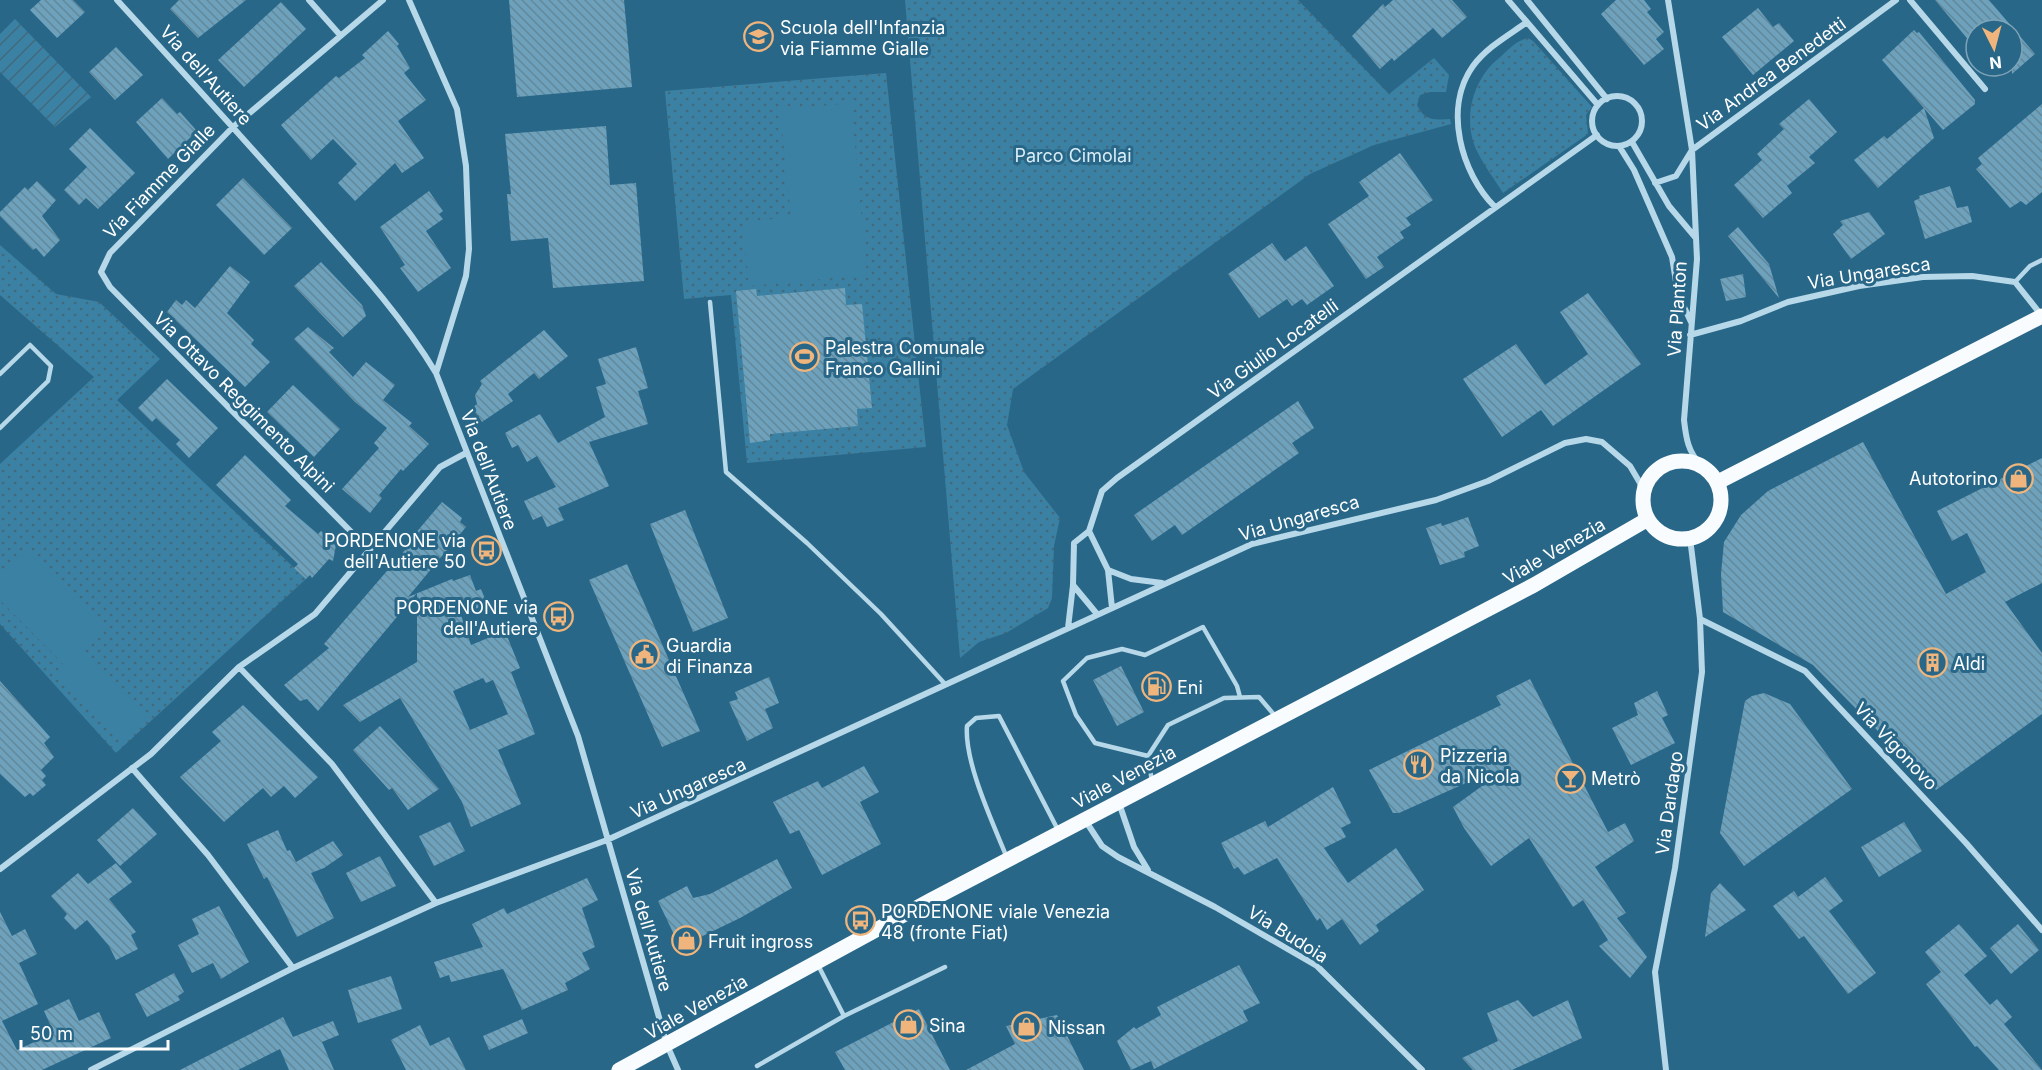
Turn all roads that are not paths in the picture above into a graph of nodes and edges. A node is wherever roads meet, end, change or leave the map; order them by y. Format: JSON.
{"nodes":[{"id":1,"x":117,"y":0,"type":"edge"},
{"id":2,"x":309,"y":0,"type":"edge"},
{"id":3,"x":383,"y":0,"type":"edge"},
{"id":4,"x":408,"y":0,"type":"edge"},
{"id":5,"x":1508,"y":0,"type":"edge"},
{"id":6,"x":1527,"y":0,"type":"edge"},
{"id":7,"x":1668,"y":0,"type":"edge"},
{"id":8,"x":1896,"y":0,"type":"edge"},
{"id":9,"x":1910,"y":0,"type":"edge"},
{"id":10,"x":1527,"y":22,"type":"junction"},
{"id":11,"x":340,"y":35,"type":"junction"},
{"id":12,"x":1985,"y":89,"type":"dead end"},
{"id":13,"x":1607,"y":99,"type":"junction"},
{"id":14,"x":1598,"y":105,"type":"junction"},
{"id":15,"x":233,"y":127,"type":"junction"},
{"id":16,"x":1597,"y":135,"type":"junction"},
{"id":17,"x":1632,"y":141,"type":"junction"},
{"id":18,"x":1619,"y":146,"type":"junction"},
{"id":19,"x":1692,"y":150,"type":"junction"},
{"id":20,"x":1655,"y":183,"type":"junction"},
{"id":21,"x":1495,"y":207,"type":"junction"},
{"id":22,"x":1695,"y":238,"type":"junction"},
{"id":23,"x":2042,"y":260,"type":"edge"},
{"id":24,"x":101,"y":272,"type":"joint"},
{"id":25,"x":2015,"y":282,"type":"junction"},
{"id":26,"x":710,"y":302,"type":"dead end"},
{"id":27,"x":2042,"y":316,"type":"edge"},
{"id":28,"x":1692,"y":324,"type":"junction"},
{"id":29,"x":1690,"y":334,"type":"junction"},
{"id":30,"x":0,"y":374,"type":"edge"},
{"id":31,"x":436,"y":374,"type":"junction"},
{"id":32,"x":0,"y":428,"type":"edge"},
{"id":33,"x":465,"y":453,"type":"junction"},
{"id":34,"x":1701,"y":465,"type":"junction"},
{"id":35,"x":1718,"y":482,"type":"junction"},
{"id":36,"x":1643,"y":499,"type":"junction"},
{"id":37,"x":1648,"y":519,"type":"junction"},
{"id":38,"x":1089,"y":531,"type":"junction"},
{"id":39,"x":1690,"y":538,"type":"junction"},
{"id":40,"x":370,"y":550,"type":"junction"},
{"id":41,"x":1108,"y":570,"type":"junction"},
{"id":42,"x":1164,"y":583,"type":"junction"},
{"id":43,"x":1073,"y":585,"type":"junction"},
{"id":44,"x":1112,"y":608,"type":"junction"},
{"id":45,"x":1097,"y":614,"type":"junction"},
{"id":46,"x":1700,"y":619,"type":"junction"},
{"id":47,"x":1068,"y":628,"type":"junction"},
{"id":48,"x":239,"y":667,"type":"junction"},
{"id":49,"x":945,"y":684,"type":"junction"},
{"id":50,"x":1240,"y":698,"type":"junction"},
{"id":51,"x":1277,"y":719,"type":"junction"},
{"id":52,"x":1148,"y":756,"type":"junction"},
{"id":53,"x":132,"y":768,"type":"junction"},
{"id":54,"x":1153,"y":784,"type":"junction"},
{"id":55,"x":1119,"y":802,"type":"junction"},
{"id":56,"x":1085,"y":820,"type":"junction"},
{"id":57,"x":1059,"y":833,"type":"junction"},
{"id":58,"x":608,"y":840,"type":"junction"},
{"id":59,"x":1008,"y":860,"type":"junction"},
{"id":60,"x":0,"y":869,"type":"edge"},
{"id":61,"x":1148,"y":871,"type":"junction"},
{"id":62,"x":436,"y":903,"type":"junction"},
{"id":63,"x":2042,"y":930,"type":"edge"},
{"id":64,"x":816,"y":963,"type":"junction"},
{"id":65,"x":945,"y":967,"type":"dead end"},
{"id":66,"x":293,"y":968,"type":"junction"},
{"id":67,"x":844,"y":1016,"type":"junction"},
{"id":68,"x":667,"y":1045,"type":"junction"},
{"id":69,"x":757,"y":1066,"type":"dead end"},
{"id":70,"x":91,"y":1070,"type":"edge"},
{"id":71,"x":619,"y":1070,"type":"edge"},
{"id":72,"x":678,"y":1070,"type":"edge"},
{"id":73,"x":1422,"y":1070,"type":"edge"},
{"id":74,"x":1666,"y":1070,"type":"edge"}],
"edges":[{"from":1,"to":15,"type":"street","name":"Via dell'Autiere"},
{"from":2,"to":11,"type":"street"},
{"from":3,"to":11,"type":"street","name":"Via Fiamme Gialle"},
{"from":4,"to":31,"type":"street"},
{"from":5,"to":10,"type":"street"},
{"from":6,"to":13,"type":"street"},
{"from":7,"to":19,"type":"street","name":"Via Planton"},
{"from":8,"to":19,"type":"street","name":"Via Andrea Benedetti"},
{"from":9,"to":12,"type":"street"},
{"from":10,"to":14,"type":"street"},
{"from":10,"to":21,"type":"street"},
{"from":11,"to":15,"type":"street","name":"Via Fiamme Gialle"},
{"from":13,"to":14,"type":"street"},
{"from":13,"to":17,"type":"street"},
{"from":14,"to":16,"type":"street"},
{"from":15,"to":24,"type":"street","name":"Via Fiamme Gialle"},
{"from":15,"to":31,"type":"street","name":"Via dell'Autiere"},
{"from":16,"to":18,"type":"street"},
{"from":16,"to":21,"type":"street","name":"Via Giulio Locatelli"},
{"from":17,"to":18,"type":"street"},
{"from":17,"to":20,"type":"street"},
{"from":18,"to":28,"type":"street"},
{"from":19,"to":20,"type":"street"},
{"from":19,"to":22,"type":"street","name":"Via Planton"},
{"from":20,"to":22,"type":"street"},
{"from":21,"to":38,"type":"street","name":"Via Giulio Locatelli"},
{"from":22,"to":28,"type":"street","name":"Via Planton"},
{"from":23,"to":25,"type":"lane"},
{"from":24,"to":40,"type":"street","name":"Via Ottavo Reggimento Alpini"},
{"from":25,"to":27,"type":"street"},
{"from":25,"to":29,"type":"street","name":"Via Ungaresca"},
{"from":26,"to":49,"type":"lane"},
{"from":27,"to":35,"type":"main road"},
{"from":28,"to":29,"type":"street","name":"Via Planton"},
{"from":29,"to":34,"type":"street","name":"Via Planton"},
{"from":30,"to":32,"type":"lane"},
{"from":31,"to":33,"type":"street","name":"Via dell'Autiere"},
{"from":33,"to":40,"type":"street"},
{"from":33,"to":58,"type":"street","name":"Via dell'Autiere"},
{"from":34,"to":35,"type":"main road"},
{"from":34,"to":36,"type":"main road"},
{"from":35,"to":39,"type":"main road"},
{"from":36,"to":37,"type":"main road"},
{"from":36,"to":42,"type":"street","name":"Via Ungaresca"},
{"from":37,"to":39,"type":"main road"},
{"from":37,"to":51,"type":"main road","name":"Viale Venezia"},
{"from":38,"to":41,"type":"street"},
{"from":38,"to":43,"type":"street","name":"Via Giulio Locatelli"},
{"from":39,"to":46,"type":"street","name":"Via Dardago"},
{"from":40,"to":48,"type":"street"},
{"from":41,"to":42,"type":"street"},
{"from":41,"to":44,"type":"street"},
{"from":42,"to":44,"type":"street","name":"Via Ungaresca"},
{"from":43,"to":45,"type":"street"},
{"from":43,"to":47,"type":"street","name":"Via Giulio Locatelli"},
{"from":44,"to":45,"type":"street","name":"Via Ungaresca"},
{"from":45,"to":47,"type":"street","name":"Via Ungaresca"},
{"from":46,"to":63,"type":"street","name":"Via Vigonovo"},
{"from":46,"to":74,"type":"street","name":"Via Dardago"},
{"from":47,"to":49,"type":"street","name":"Via Ungaresca"},
{"from":48,"to":53,"type":"street"},
{"from":48,"to":62,"type":"street"},
{"from":49,"to":58,"type":"street","name":"Via Ungaresca"},
{"from":50,"to":51,"type":"lane"},
{"from":50,"to":52,"type":"lane"},
{"from":50,"to":52,"type":"lane"},
{"from":51,"to":54,"type":"main road","name":"Viale Venezia"},
{"from":52,"to":54,"type":"lane"},
{"from":53,"to":60,"type":"street"},
{"from":53,"to":66,"type":"street"},
{"from":54,"to":55,"type":"main road","name":"Viale Venezia"},
{"from":55,"to":56,"type":"main road","name":"Viale Venezia"},
{"from":55,"to":61,"type":"street"},
{"from":56,"to":57,"type":"main road","name":"Viale Venezia"},
{"from":56,"to":61,"type":"street","name":"Via Budoia"},
{"from":57,"to":59,"type":"main road","name":"Viale Venezia"},
{"from":57,"to":59,"type":"lane"},
{"from":58,"to":62,"type":"street","name":"Via Ungaresca"},
{"from":58,"to":68,"type":"street","name":"Via dell'Autiere"},
{"from":59,"to":64,"type":"main road","name":"Viale Venezia"},
{"from":61,"to":73,"type":"street","name":"Via Budoia"},
{"from":62,"to":66,"type":"street","name":"Via Ungaresca"},
{"from":64,"to":67,"type":"lane"},
{"from":64,"to":68,"type":"main road","name":"Viale Venezia"},
{"from":65,"to":67,"type":"lane"},
{"from":66,"to":70,"type":"street","name":"Via Ungaresca"},
{"from":67,"to":69,"type":"lane"},
{"from":68,"to":71,"type":"main road","name":"Viale Venezia"},
{"from":68,"to":72,"type":"street","name":"Via dell'Autiere"}]}
